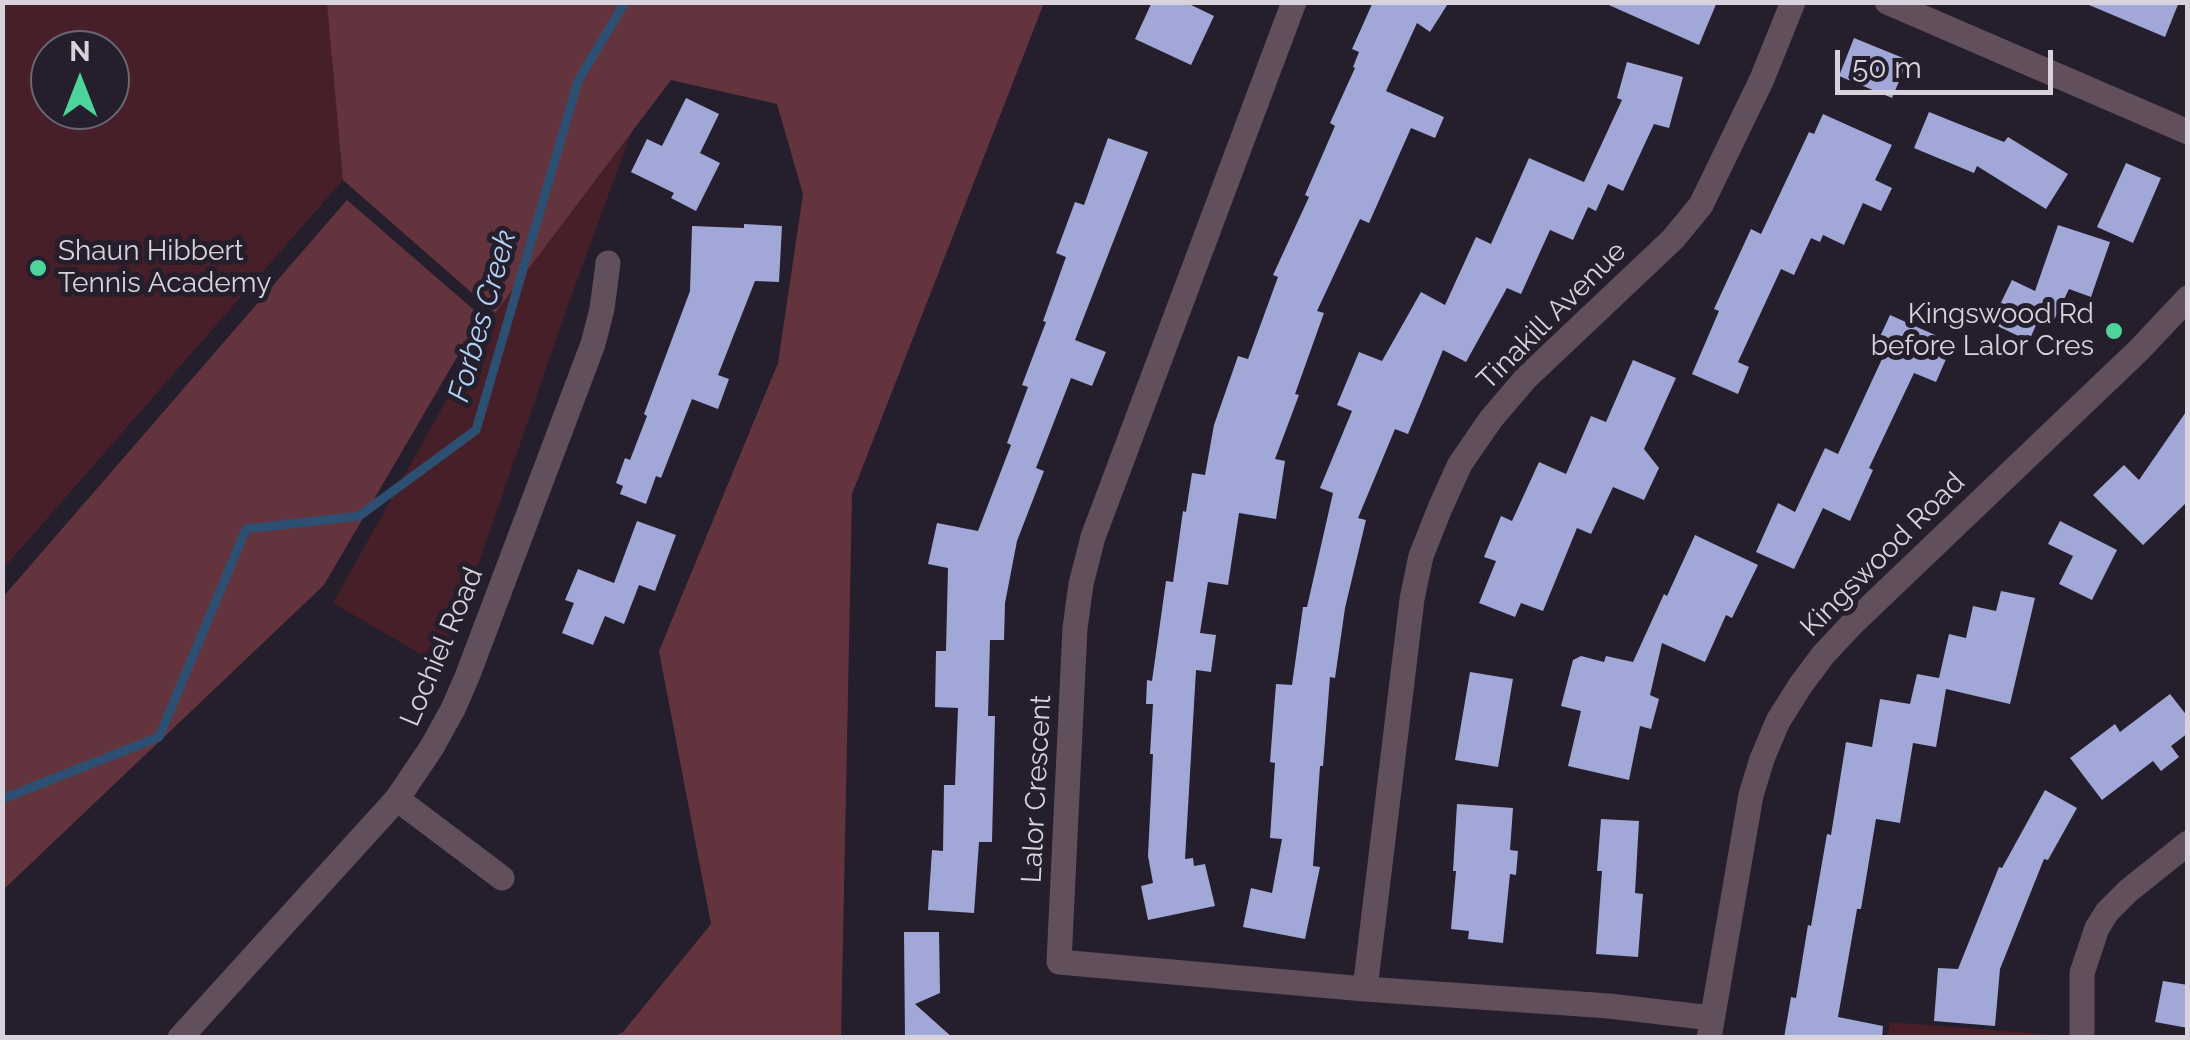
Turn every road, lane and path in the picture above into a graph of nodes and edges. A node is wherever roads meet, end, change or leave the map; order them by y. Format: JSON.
{"nodes":[{"id":1,"x":1294,"y":2,"type":"edge"},
{"id":2,"x":1793,"y":2,"type":"edge"},
{"id":3,"x":1887,"y":2,"type":"edge"},
{"id":4,"x":2188,"y":132,"type":"edge"},
{"id":5,"x":608,"y":264,"type":"dead end"},
{"id":6,"x":2188,"y":298,"type":"edge"},
{"id":7,"x":397,"y":799,"type":"junction"},
{"id":8,"x":2188,"y":844,"type":"edge"},
{"id":9,"x":502,"y":878,"type":"dead end"},
{"id":10,"x":1365,"y":989,"type":"junction"},
{"id":11,"x":1710,"y":1028,"type":"edge"},
{"id":12,"x":180,"y":1038,"type":"edge"},
{"id":13,"x":2082,"y":1038,"type":"edge"}],
"edges":[{"from":1,"to":10,"type":"street","name":"Lalor Crescent"},
{"from":2,"to":10,"type":"street","name":"Tinakill Avenue"},
{"from":3,"to":4,"type":"street"},
{"from":5,"to":7,"type":"street","name":"Lochiel Road"},
{"from":6,"to":11,"type":"street","name":"Kingswood Road"},
{"from":7,"to":9,"type":"street"},
{"from":7,"to":12,"type":"street","name":"Lochiel Road"},
{"from":8,"to":13,"type":"street"},
{"from":10,"to":11,"type":"street","name":"Lalor Crescent"}]}
